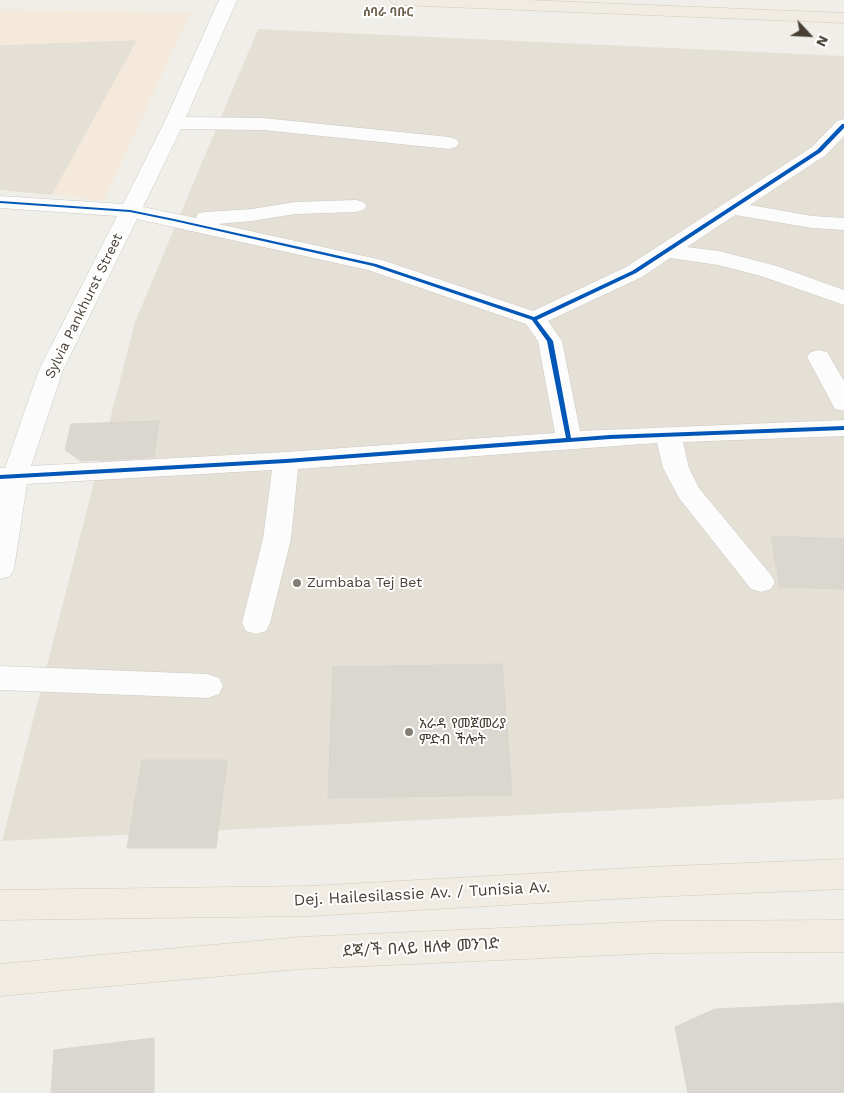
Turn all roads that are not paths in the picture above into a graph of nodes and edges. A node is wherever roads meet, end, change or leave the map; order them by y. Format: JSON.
{"nodes":[{"id":1,"x":228,"y":0,"type":"edge"},
{"id":2,"x":399,"y":0,"type":"edge"},
{"id":3,"x":710,"y":0,"type":"edge"},
{"id":4,"x":844,"y":6,"type":"edge"},
{"id":5,"x":844,"y":18,"type":"edge"},
{"id":6,"x":174,"y":123,"type":"junction"},
{"id":7,"x":844,"y":125,"type":"edge"},
{"id":8,"x":449,"y":143,"type":"dead end"},
{"id":9,"x":0,"y":202,"type":"edge"},
{"id":10,"x":356,"y":206,"type":"dead end"},
{"id":11,"x":729,"y":208,"type":"junction"},
{"id":12,"x":130,"y":211,"type":"junction"},
{"id":13,"x":174,"y":220,"type":"junction"},
{"id":14,"x":844,"y":224,"type":"edge"},
{"id":15,"x":665,"y":250,"type":"junction"},
{"id":16,"x":844,"y":298,"type":"edge"},
{"id":17,"x":534,"y":319,"type":"junction"},
{"id":18,"x":818,"y":357,"type":"dead end"},
{"id":19,"x":844,"y":403,"type":"edge"},
{"id":20,"x":844,"y":428,"type":"edge"},
{"id":21,"x":668,"y":434,"type":"junction"},
{"id":22,"x":569,"y":440,"type":"junction"},
{"id":23,"x":286,"y":461,"type":"junction"},
{"id":24,"x":8,"y":477,"type":"edge"},
{"id":25,"x":0,"y":569,"type":"edge"},
{"id":26,"x":761,"y":582,"type":"dead end"},
{"id":27,"x":256,"y":623,"type":"dead end"},
{"id":28,"x":0,"y":678,"type":"edge"},
{"id":29,"x":208,"y":686,"type":"dead end"},
{"id":30,"x":844,"y":874,"type":"edge"},
{"id":31,"x":0,"y":905,"type":"edge"},
{"id":32,"x":844,"y":936,"type":"edge"},
{"id":33,"x":0,"y":980,"type":"edge"}],
"edges":[{"from":1,"to":6,"type":"street","name":"Sylvia Pankhurst Street"},
{"from":2,"to":5,"type":"main road"},
{"from":3,"to":4,"type":"main road"},
{"from":6,"to":8,"type":"street"},
{"from":6,"to":12,"type":"street","name":"Sylvia Pankhurst Street"},
{"from":7,"to":11,"type":"street"},
{"from":9,"to":12,"type":"street"},
{"from":10,"to":13,"type":"street"},
{"from":11,"to":14,"type":"street"},
{"from":11,"to":15,"type":"street"},
{"from":12,"to":13,"type":"street"},
{"from":12,"to":24,"type":"street","name":"Sylvia Pankhurst Street"},
{"from":13,"to":17,"type":"street"},
{"from":15,"to":16,"type":"street"},
{"from":15,"to":17,"type":"street"},
{"from":17,"to":22,"type":"street"},
{"from":18,"to":19,"type":"street"},
{"from":20,"to":21,"type":"street"},
{"from":21,"to":22,"type":"street"},
{"from":21,"to":26,"type":"street"},
{"from":22,"to":23,"type":"street"},
{"from":23,"to":24,"type":"street"},
{"from":23,"to":27,"type":"street"},
{"from":24,"to":25,"type":"street","name":"Sylvia Pankhurst Street"},
{"from":28,"to":29,"type":"street"},
{"from":30,"to":31,"type":"main road","name":"Dej. Hailesilassie Av. / Tunisia Av."},
{"from":32,"to":33,"type":"main road","name":"ደጃ/ች በላይ ዘለቀ መንገድ"}]}
